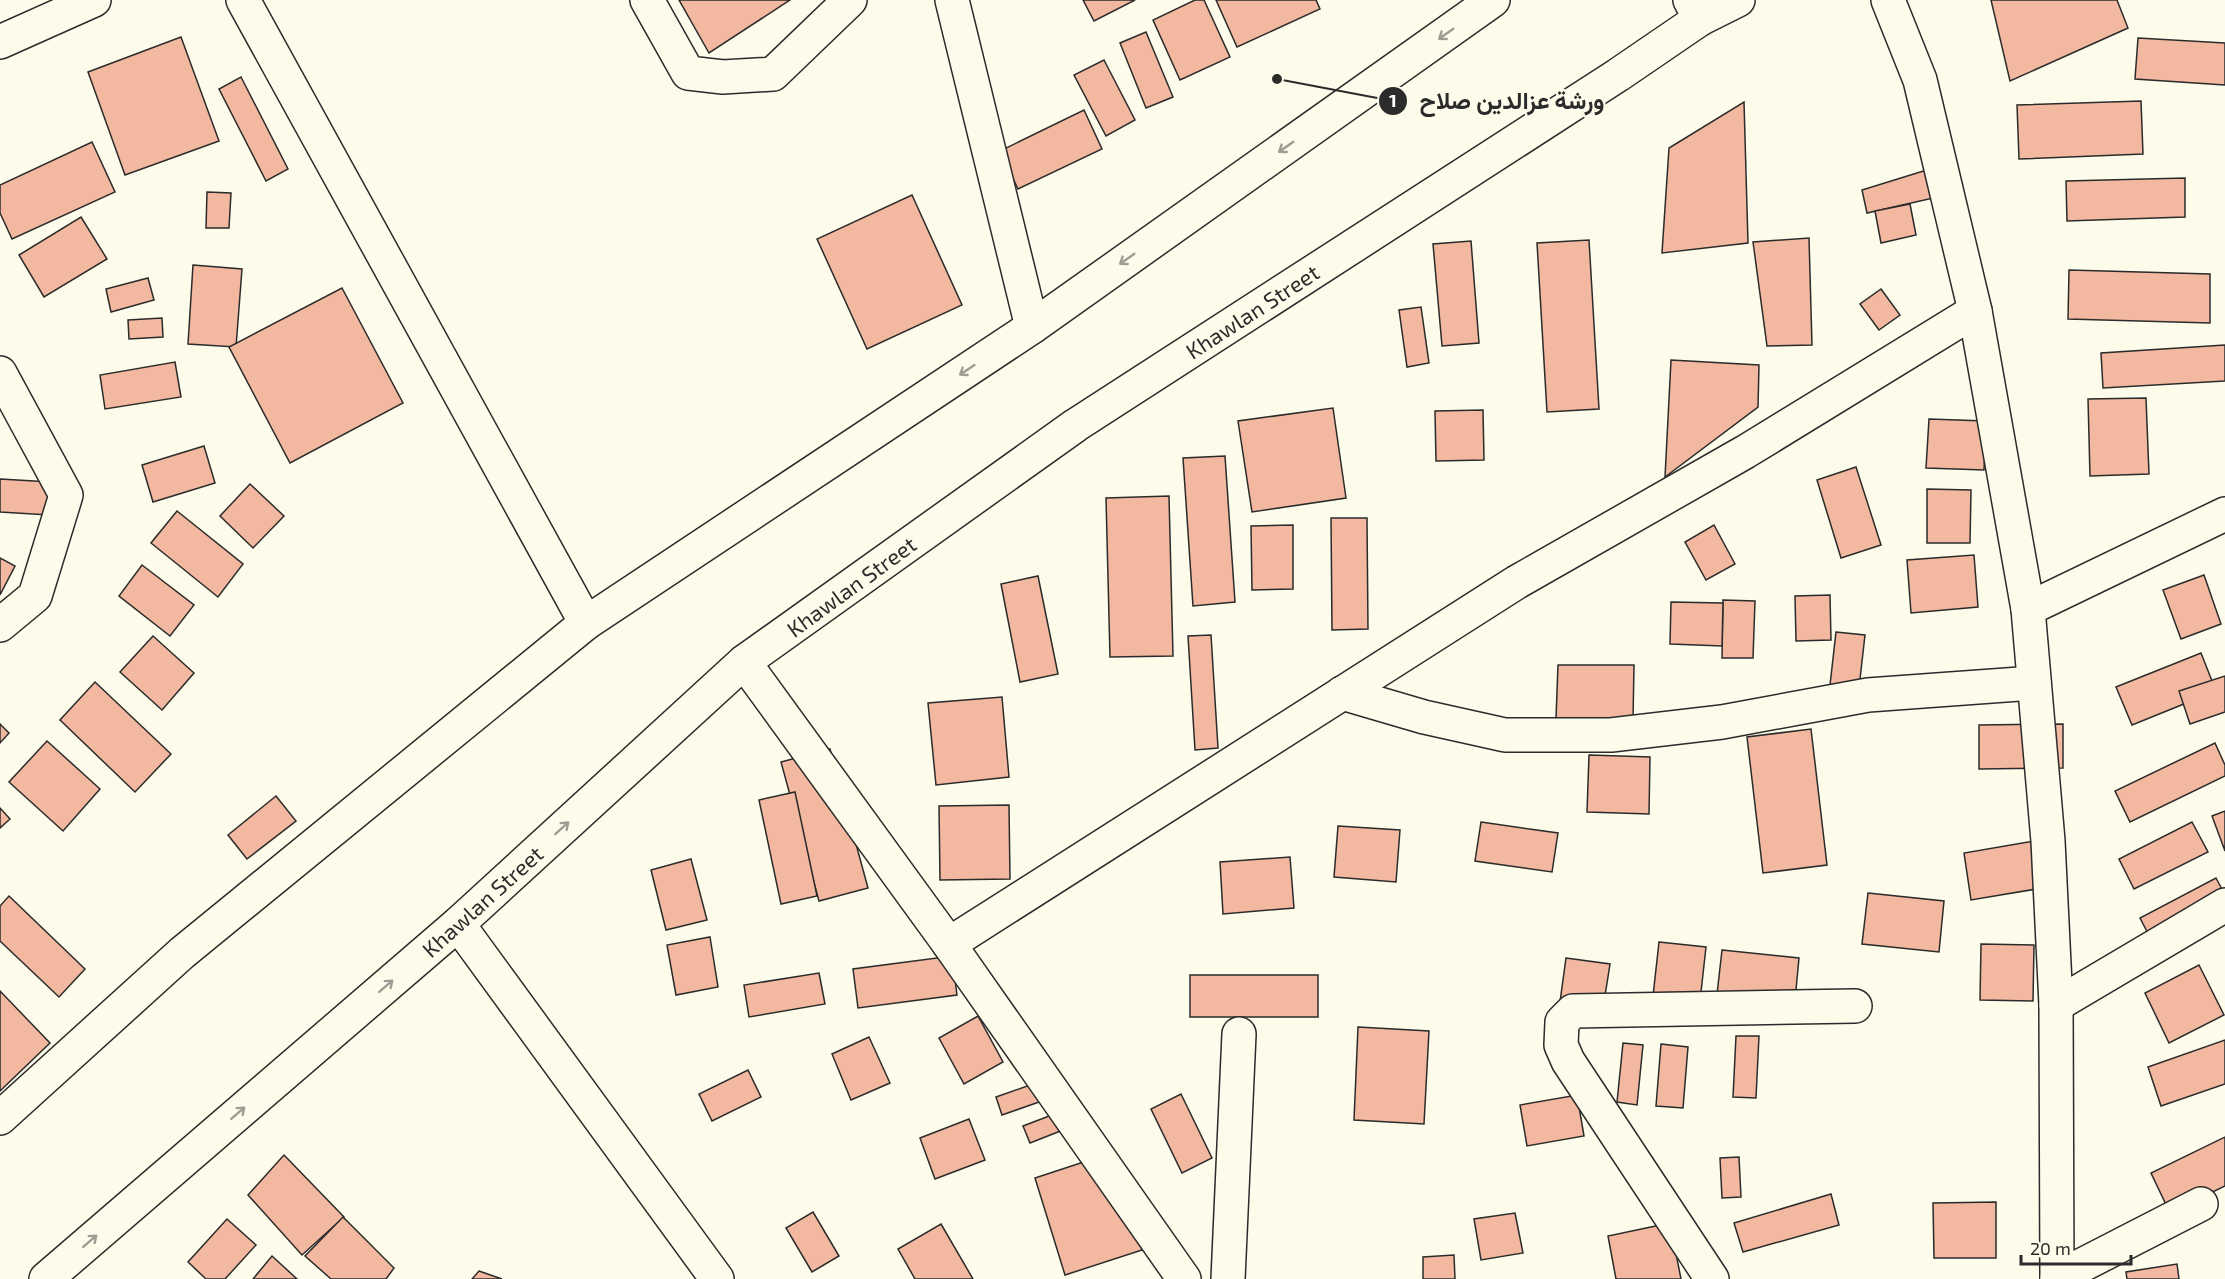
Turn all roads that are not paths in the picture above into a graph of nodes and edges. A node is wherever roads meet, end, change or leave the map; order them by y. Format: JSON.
{"nodes":[{"id":1,"x":94,"y":0,"type":"edge"},
{"id":2,"x":243,"y":0,"type":"edge"},
{"id":3,"x":647,"y":0,"type":"edge"},
{"id":4,"x":850,"y":0,"type":"edge"},
{"id":5,"x":952,"y":0,"type":"edge"},
{"id":6,"x":1493,"y":0,"type":"edge"},
{"id":7,"x":1738,"y":0,"type":"edge"},
{"id":8,"x":1888,"y":0,"type":"edge"},
{"id":9,"x":1695,"y":9,"type":"edge"},
{"id":10,"x":0,"y":42,"type":"edge"},
{"id":11,"x":1975,"y":311,"type":"junction"},
{"id":12,"x":1032,"y":327,"type":"junction"},
{"id":13,"x":0,"y":373,"type":"edge"},
{"id":14,"x":2225,"y":514,"type":"edge"},
{"id":15,"x":2028,"y":609,"type":"junction"},
{"id":16,"x":586,"y":623,"type":"junction"},
{"id":17,"x":0,"y":625,"type":"edge"},
{"id":18,"x":744,"y":662,"type":"junction"},
{"id":19,"x":2034,"y":683,"type":"junction"},
{"id":20,"x":1342,"y":693,"type":"junction"},
{"id":21,"x":2225,"y":905,"type":"edge"},
{"id":22,"x":458,"y":924,"type":"junction"},
{"id":23,"x":949,"y":944,"type":"junction"},
{"id":24,"x":2056,"y":1005,"type":"junction"},
{"id":25,"x":1855,"y":1006,"type":"dead end"},
{"id":26,"x":1239,"y":1034,"type":"dead end"},
{"id":27,"x":0,"y":1118,"type":"edge"},
{"id":28,"x":2200,"y":1204,"type":"dead end"},
{"id":29,"x":2057,"y":1278,"type":"edge"},
{"id":30,"x":46,"y":1279,"type":"edge"},
{"id":31,"x":717,"y":1279,"type":"edge"},
{"id":32,"x":1184,"y":1279,"type":"edge"},
{"id":33,"x":1228,"y":1279,"type":"edge"},
{"id":34,"x":1712,"y":1279,"type":"edge"}],
"edges":[{"from":1,"to":10,"type":"street"},
{"from":2,"to":16,"type":"street"},
{"from":3,"to":4,"type":"street"},
{"from":5,"to":12,"type":"street"},
{"from":6,"to":12,"type":"street","one_way":true},
{"from":7,"to":9,"type":"street","name":"Khawlan Street"},
{"from":8,"to":11,"type":"street"},
{"from":9,"to":18,"type":"street","name":"Khawlan Street"},
{"from":11,"to":15,"type":"street"},
{"from":11,"to":20,"type":"street"},
{"from":12,"to":16,"type":"street","one_way":true},
{"from":13,"to":17,"type":"street"},
{"from":14,"to":15,"type":"street"},
{"from":15,"to":19,"type":"street"},
{"from":16,"to":27,"type":"street"},
{"from":22,"to":18,"type":"street","name":"Khawlan Street","one_way":true},
{"from":18,"to":23,"type":"street"},
{"from":19,"to":20,"type":"street"},
{"from":19,"to":24,"type":"street"},
{"from":20,"to":23,"type":"street"},
{"from":21,"to":24,"type":"street"},
{"from":30,"to":22,"type":"street","name":"Khawlan Street","one_way":true},
{"from":22,"to":31,"type":"street"},
{"from":23,"to":32,"type":"street"},
{"from":24,"to":29,"type":"street"},
{"from":25,"to":34,"type":"street"},
{"from":26,"to":33,"type":"street"},
{"from":28,"to":29,"type":"street"}]}
